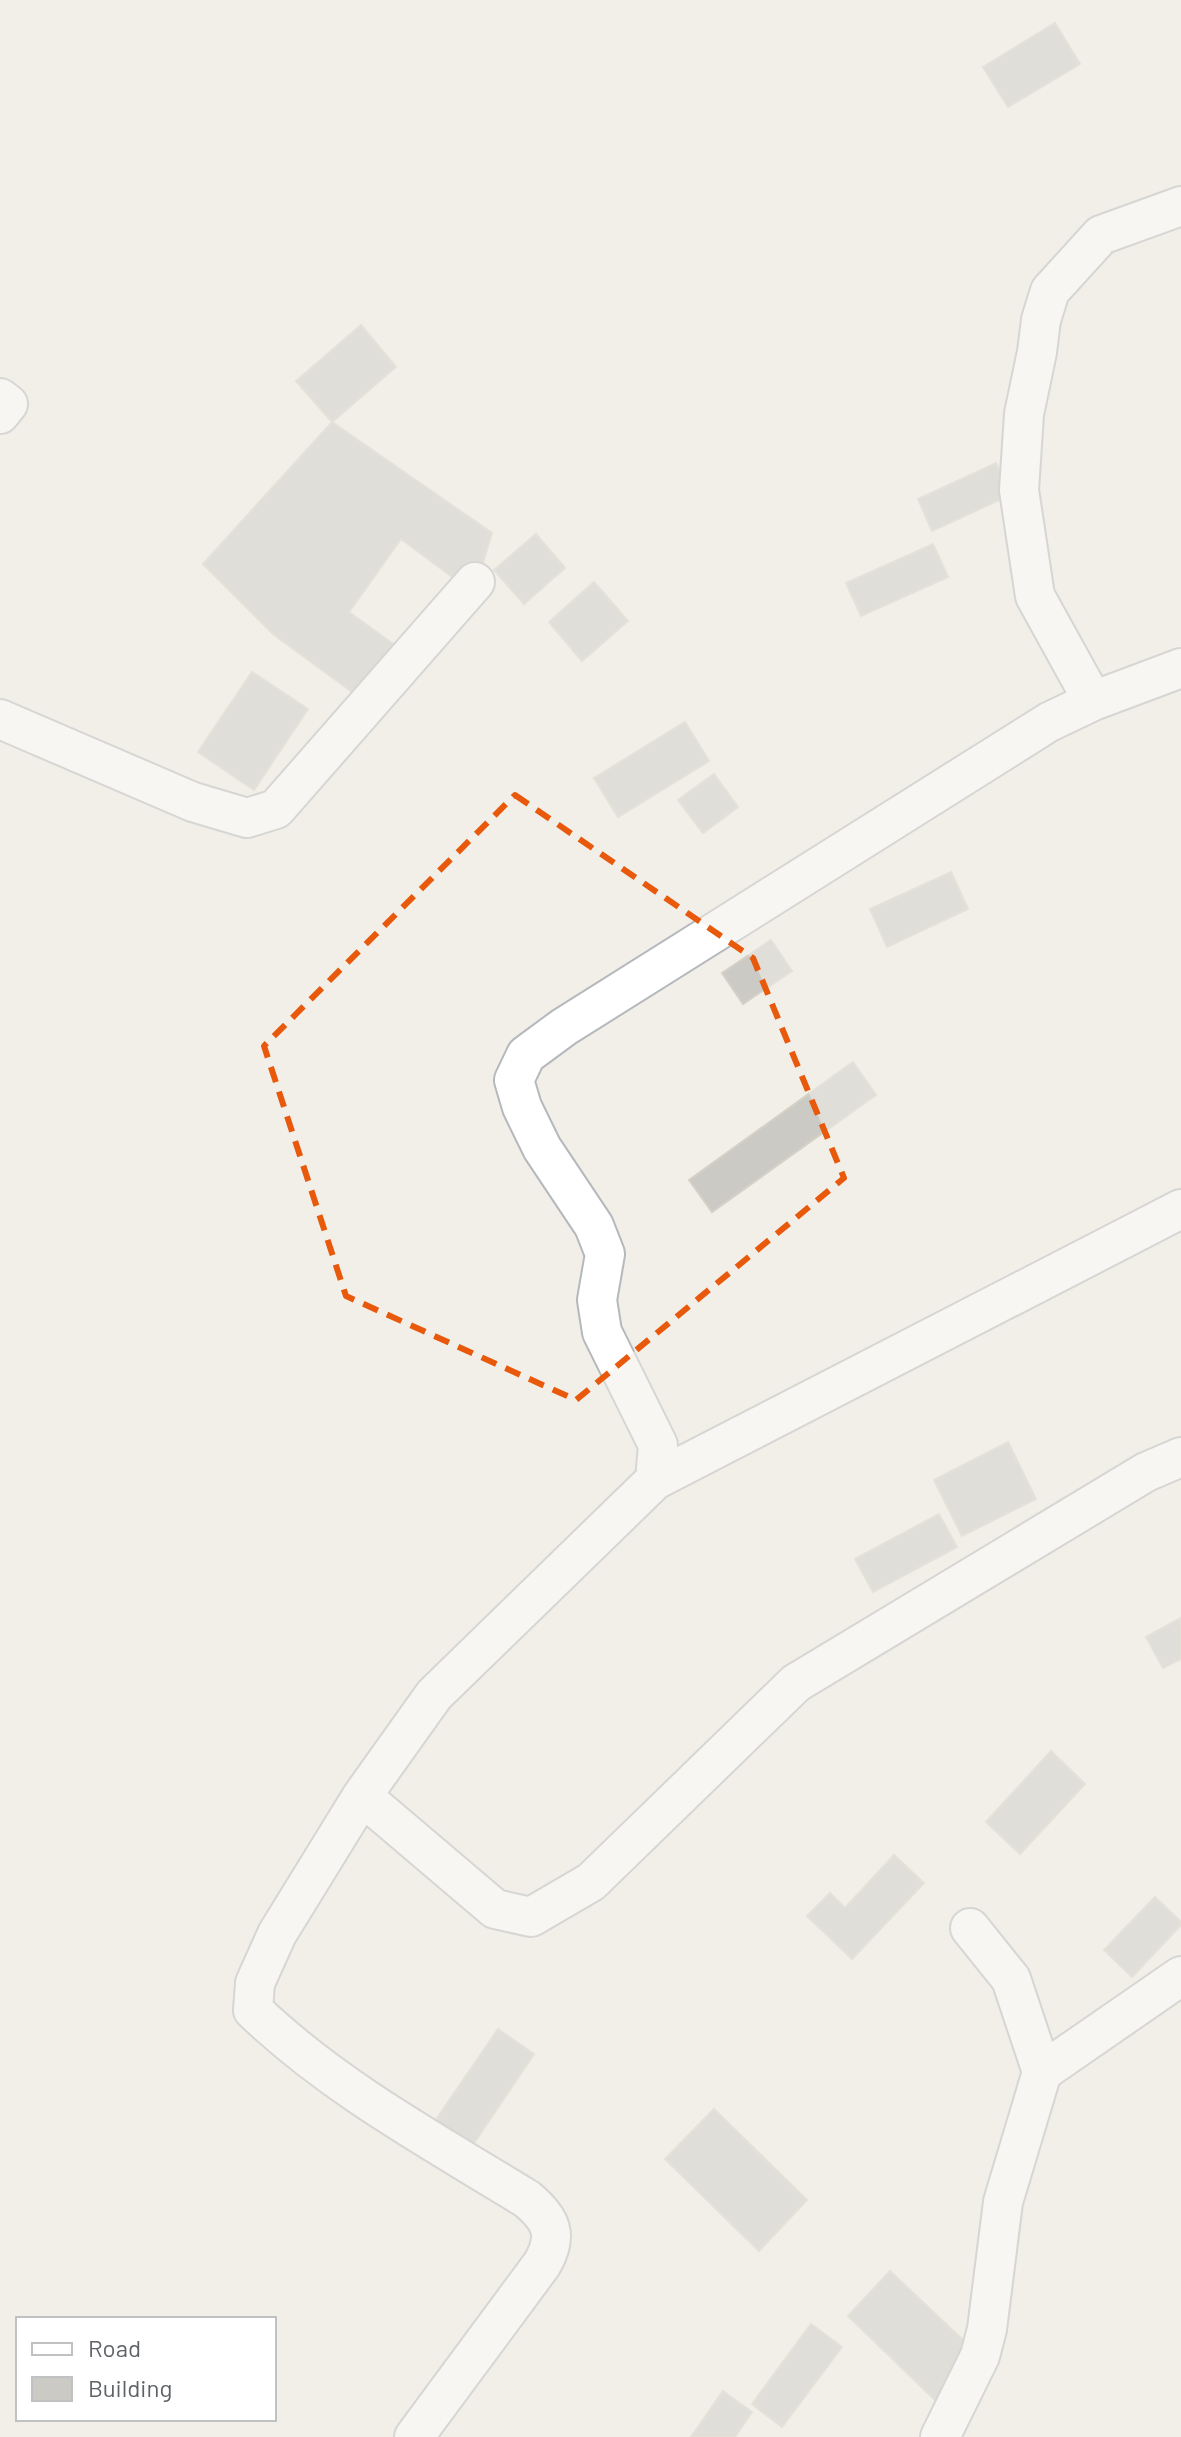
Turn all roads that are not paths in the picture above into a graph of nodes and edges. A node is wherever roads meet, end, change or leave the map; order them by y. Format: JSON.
{"nodes":[{"id":1,"x":1181,"y":206,"type":"edge"},
{"id":2,"x":0,"y":398,"type":"edge"},
{"id":3,"x":0,"y":414,"type":"edge"},
{"id":4,"x":475,"y":582,"type":"dead end"},
{"id":5,"x":1181,"y":668,"type":"edge"},
{"id":6,"x":1093,"y":701,"type":"junction"},
{"id":7,"x":0,"y":719,"type":"edge"},
{"id":8,"x":1181,"y":1209,"type":"edge"},
{"id":9,"x":1181,"y":1457,"type":"edge"},
{"id":10,"x":655,"y":1480,"type":"junction"},
{"id":11,"x":362,"y":1796,"type":"junction"},
{"id":12,"x":970,"y":1928,"type":"dead end"},
{"id":13,"x":1181,"y":1976,"type":"edge"},
{"id":14,"x":1042,"y":2072,"type":"junction"},
{"id":15,"x":414,"y":2437,"type":"edge"},
{"id":16,"x":940,"y":2437,"type":"edge"}],
"edges":[{"from":1,"to":6,"type":"street"},
{"from":2,"to":3,"type":"street"},
{"from":4,"to":7,"type":"street"},
{"from":5,"to":6,"type":"street"},
{"from":6,"to":10,"type":"street"},
{"from":8,"to":10,"type":"street"},
{"from":9,"to":11,"type":"street"},
{"from":10,"to":11,"type":"street"},
{"from":11,"to":15,"type":"street"},
{"from":12,"to":14,"type":"street"},
{"from":13,"to":14,"type":"street"},
{"from":14,"to":16,"type":"street"}]}
